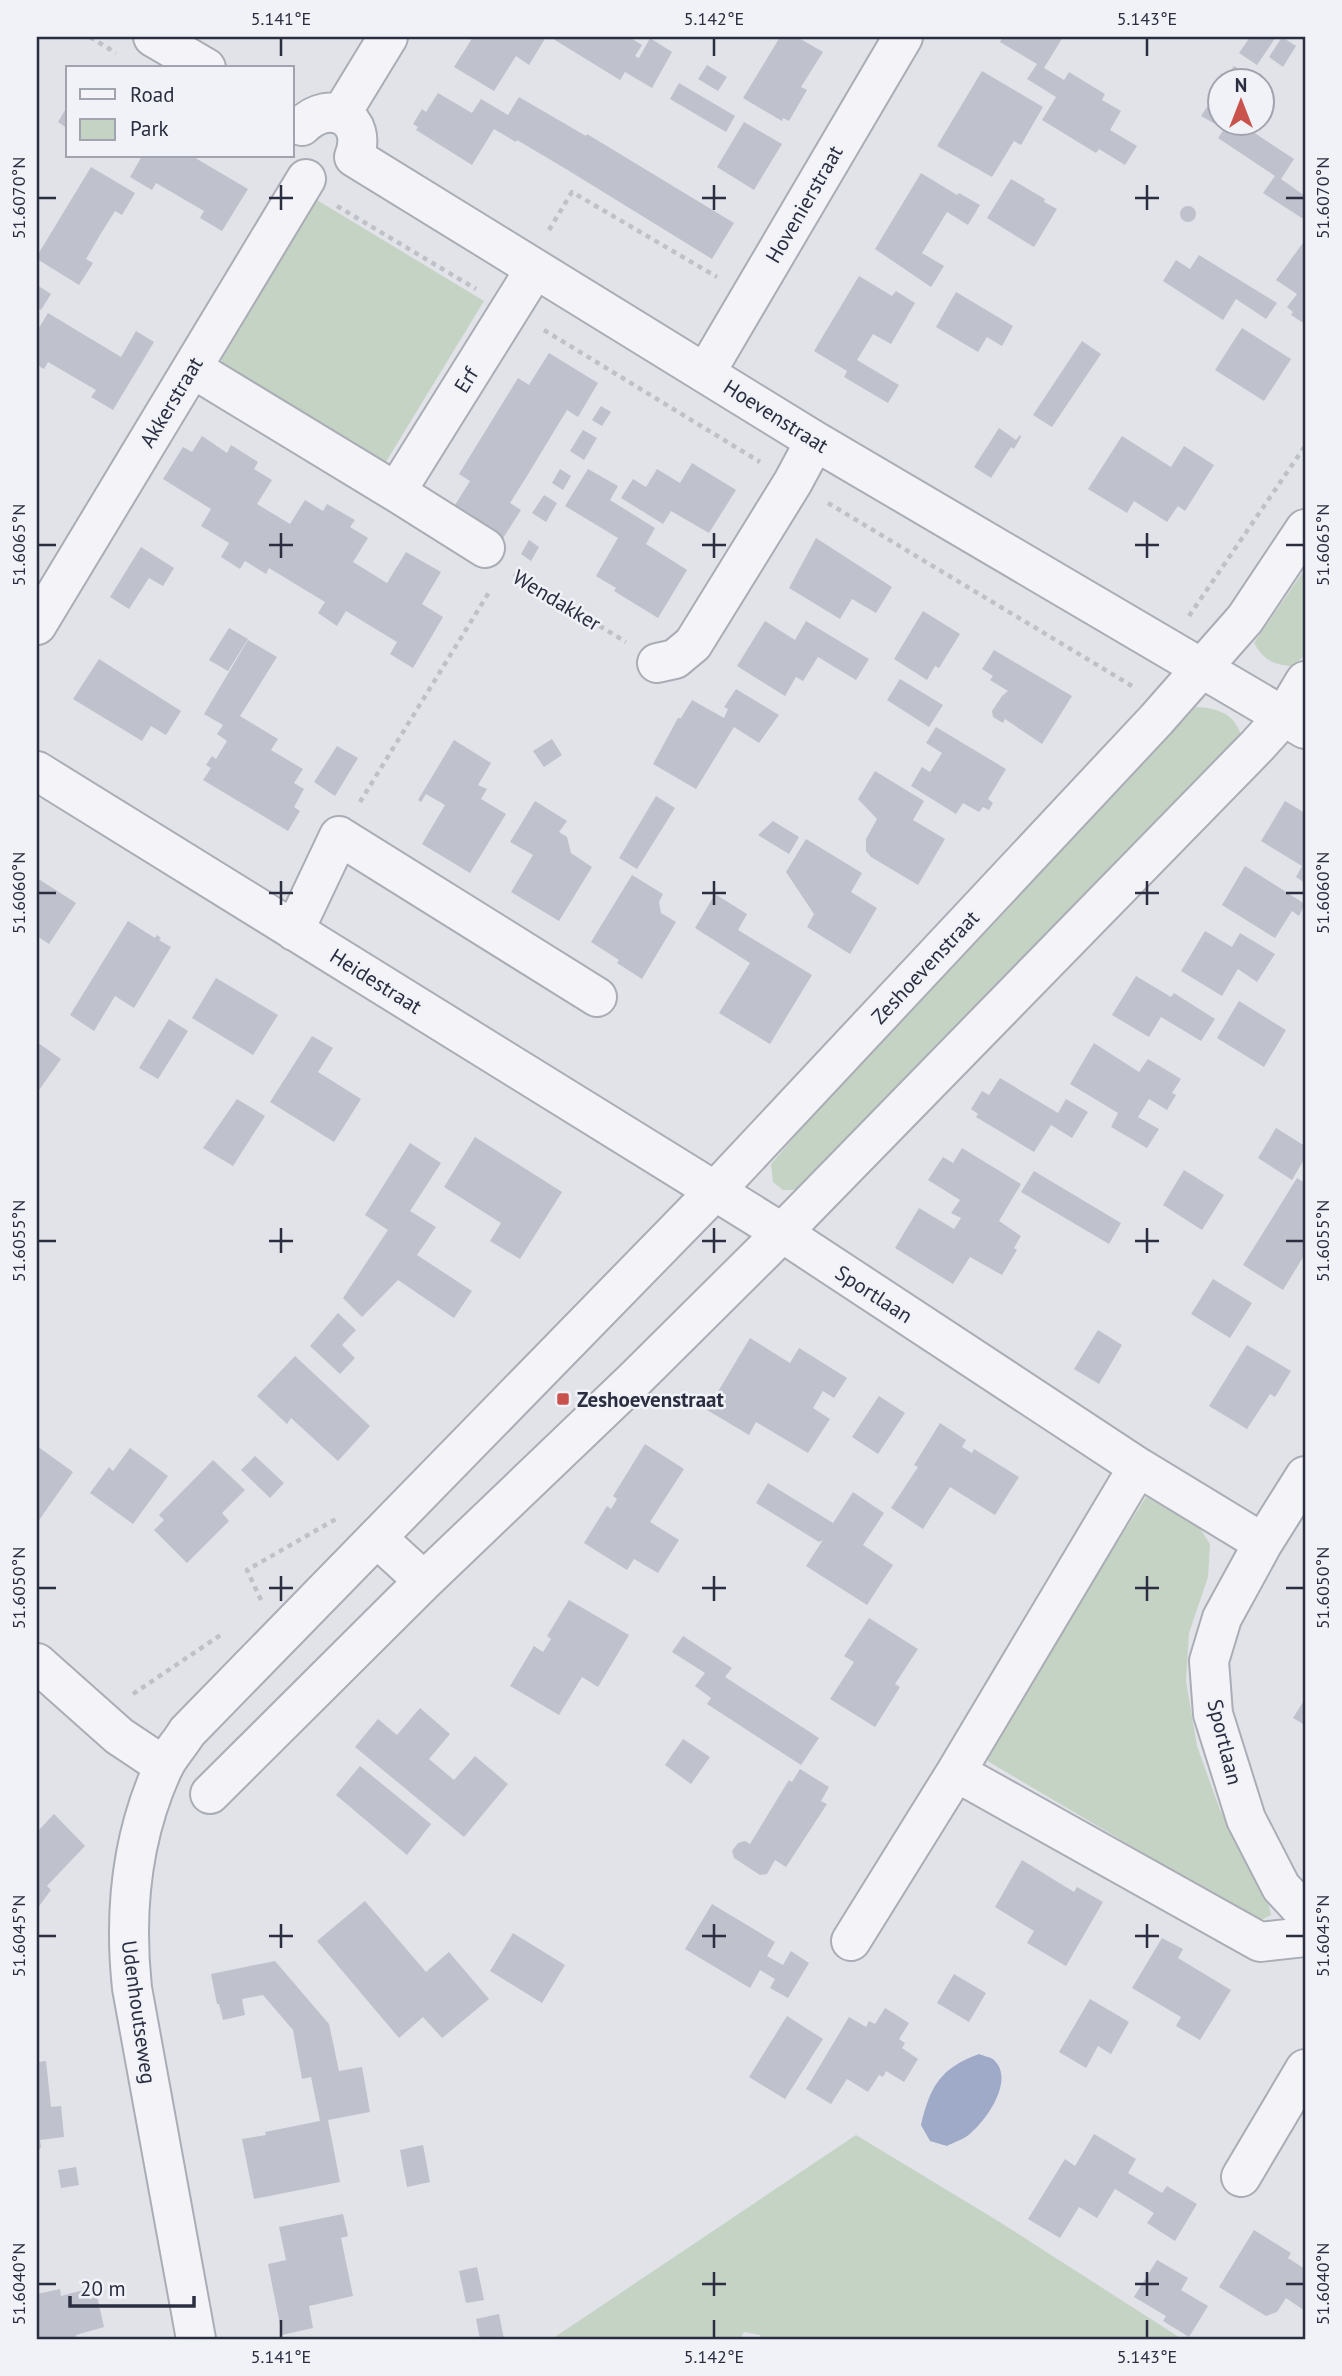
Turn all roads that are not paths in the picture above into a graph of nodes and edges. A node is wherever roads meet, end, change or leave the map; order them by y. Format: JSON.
{"nodes":[{"id":1,"x":153,"y":37,"type":"edge"},
{"id":2,"x":388,"y":37,"type":"edge"},
{"id":3,"x":903,"y":37,"type":"edge"},
{"id":4,"x":203,"y":66,"type":"edge"},
{"id":5,"x":341,"y":114,"type":"junction"},
{"id":6,"x":297,"y":123,"type":"edge"},
{"id":7,"x":354,"y":157,"type":"junction"},
{"id":8,"x":306,"y":179,"type":"dead end"},
{"id":9,"x":535,"y":269,"type":"junction"},
{"id":10,"x":192,"y":368,"type":"junction"},
{"id":11,"x":706,"y":372,"type":"junction"},
{"id":12,"x":815,"y":441,"type":"junction"},
{"id":13,"x":396,"y":492,"type":"junction"},
{"id":14,"x":1305,"y":529,"type":"edge"},
{"id":15,"x":495,"y":565,"type":"road end"},
{"id":16,"x":37,"y":625,"type":"edge"},
{"id":17,"x":657,"y":663,"type":"road end"},
{"id":18,"x":1202,"y":669,"type":"junction"},
{"id":19,"x":1305,"y":681,"type":"edge"},
{"id":20,"x":1295,"y":723,"type":"edge"},
{"id":21,"x":37,"y":771,"type":"edge"},
{"id":22,"x":293,"y":930,"type":"junction"},
{"id":23,"x":597,"y":997,"type":"dead end"},
{"id":24,"x":714,"y":1192,"type":"junction"},
{"id":25,"x":781,"y":1232,"type":"junction"},
{"id":26,"x":1138,"y":1467,"type":"junction"},
{"id":27,"x":1305,"y":1476,"type":"edge"},
{"id":28,"x":377,"y":1538,"type":"junction"},
{"id":29,"x":1263,"y":1542,"type":"junction"},
{"id":30,"x":424,"y":1581,"type":"junction"},
{"id":31,"x":37,"y":1663,"type":"edge"},
{"id":32,"x":164,"y":1766,"type":"junction"},
{"id":33,"x":956,"y":1772,"type":"junction"},
{"id":34,"x":210,"y":1794,"type":"dead end"},
{"id":35,"x":1305,"y":1913,"type":"edge"},
{"id":36,"x":1305,"y":1937,"type":"edge"},
{"id":37,"x":851,"y":1941,"type":"dead end"},
{"id":38,"x":1305,"y":2068,"type":"edge"},
{"id":39,"x":1241,"y":2177,"type":"dead end"},
{"id":40,"x":196,"y":2339,"type":"edge"}],
"edges":[{"from":1,"to":4,"type":"street"},
{"from":2,"to":5,"type":"street"},
{"from":3,"to":11,"type":"street","name":"Hovenierstraat"},
{"from":5,"to":6,"type":"street"},
{"from":5,"to":7,"type":"street"},
{"from":6,"to":7,"type":"street"},
{"from":7,"to":9,"type":"street","name":"Hoevenstraat"},
{"from":8,"to":10,"type":"street","name":"Akkerstraat"},
{"from":9,"to":11,"type":"street","name":"Hoevenstraat"},
{"from":9,"to":13,"type":"street","name":"Erf"},
{"from":10,"to":13,"type":"street"},
{"from":10,"to":16,"type":"street","name":"Akkerstraat"},
{"from":11,"to":12,"type":"street","name":"Hoevenstraat"},
{"from":12,"to":17,"type":"street"},
{"from":12,"to":18,"type":"street","name":"Hoevenstraat"},
{"from":13,"to":15,"type":"street"},
{"from":14,"to":18,"type":"street","name":"Zeshoevenstraat"},
{"from":18,"to":20,"type":"street","name":"Hoevenstraat"},
{"from":18,"to":24,"type":"street","name":"Zeshoevenstraat"},
{"from":19,"to":20,"type":"street"},
{"from":20,"to":25,"type":"street"},
{"from":21,"to":22,"type":"street","name":"Heidestraat"},
{"from":22,"to":23,"type":"street"},
{"from":22,"to":24,"type":"street","name":"Heidestraat"},
{"from":24,"to":25,"type":"street","name":"Sportlaan"},
{"from":24,"to":28,"type":"street","name":"Zeshoevenstraat"},
{"from":25,"to":26,"type":"street","name":"Sportlaan"},
{"from":25,"to":30,"type":"street"},
{"from":26,"to":29,"type":"street","name":"Sportlaan"},
{"from":26,"to":33,"type":"street"},
{"from":27,"to":29,"type":"street"},
{"from":28,"to":30,"type":"street"},
{"from":28,"to":32,"type":"street","name":"Zeshoevenstraat"},
{"from":29,"to":35,"type":"street","name":"Sportlaan"},
{"from":30,"to":34,"type":"street"},
{"from":31,"to":32,"type":"street"},
{"from":32,"to":40,"type":"street","name":"Udenhoutseweg"},
{"from":33,"to":36,"type":"street"},
{"from":33,"to":37,"type":"street"},
{"from":38,"to":39,"type":"street"}]}
